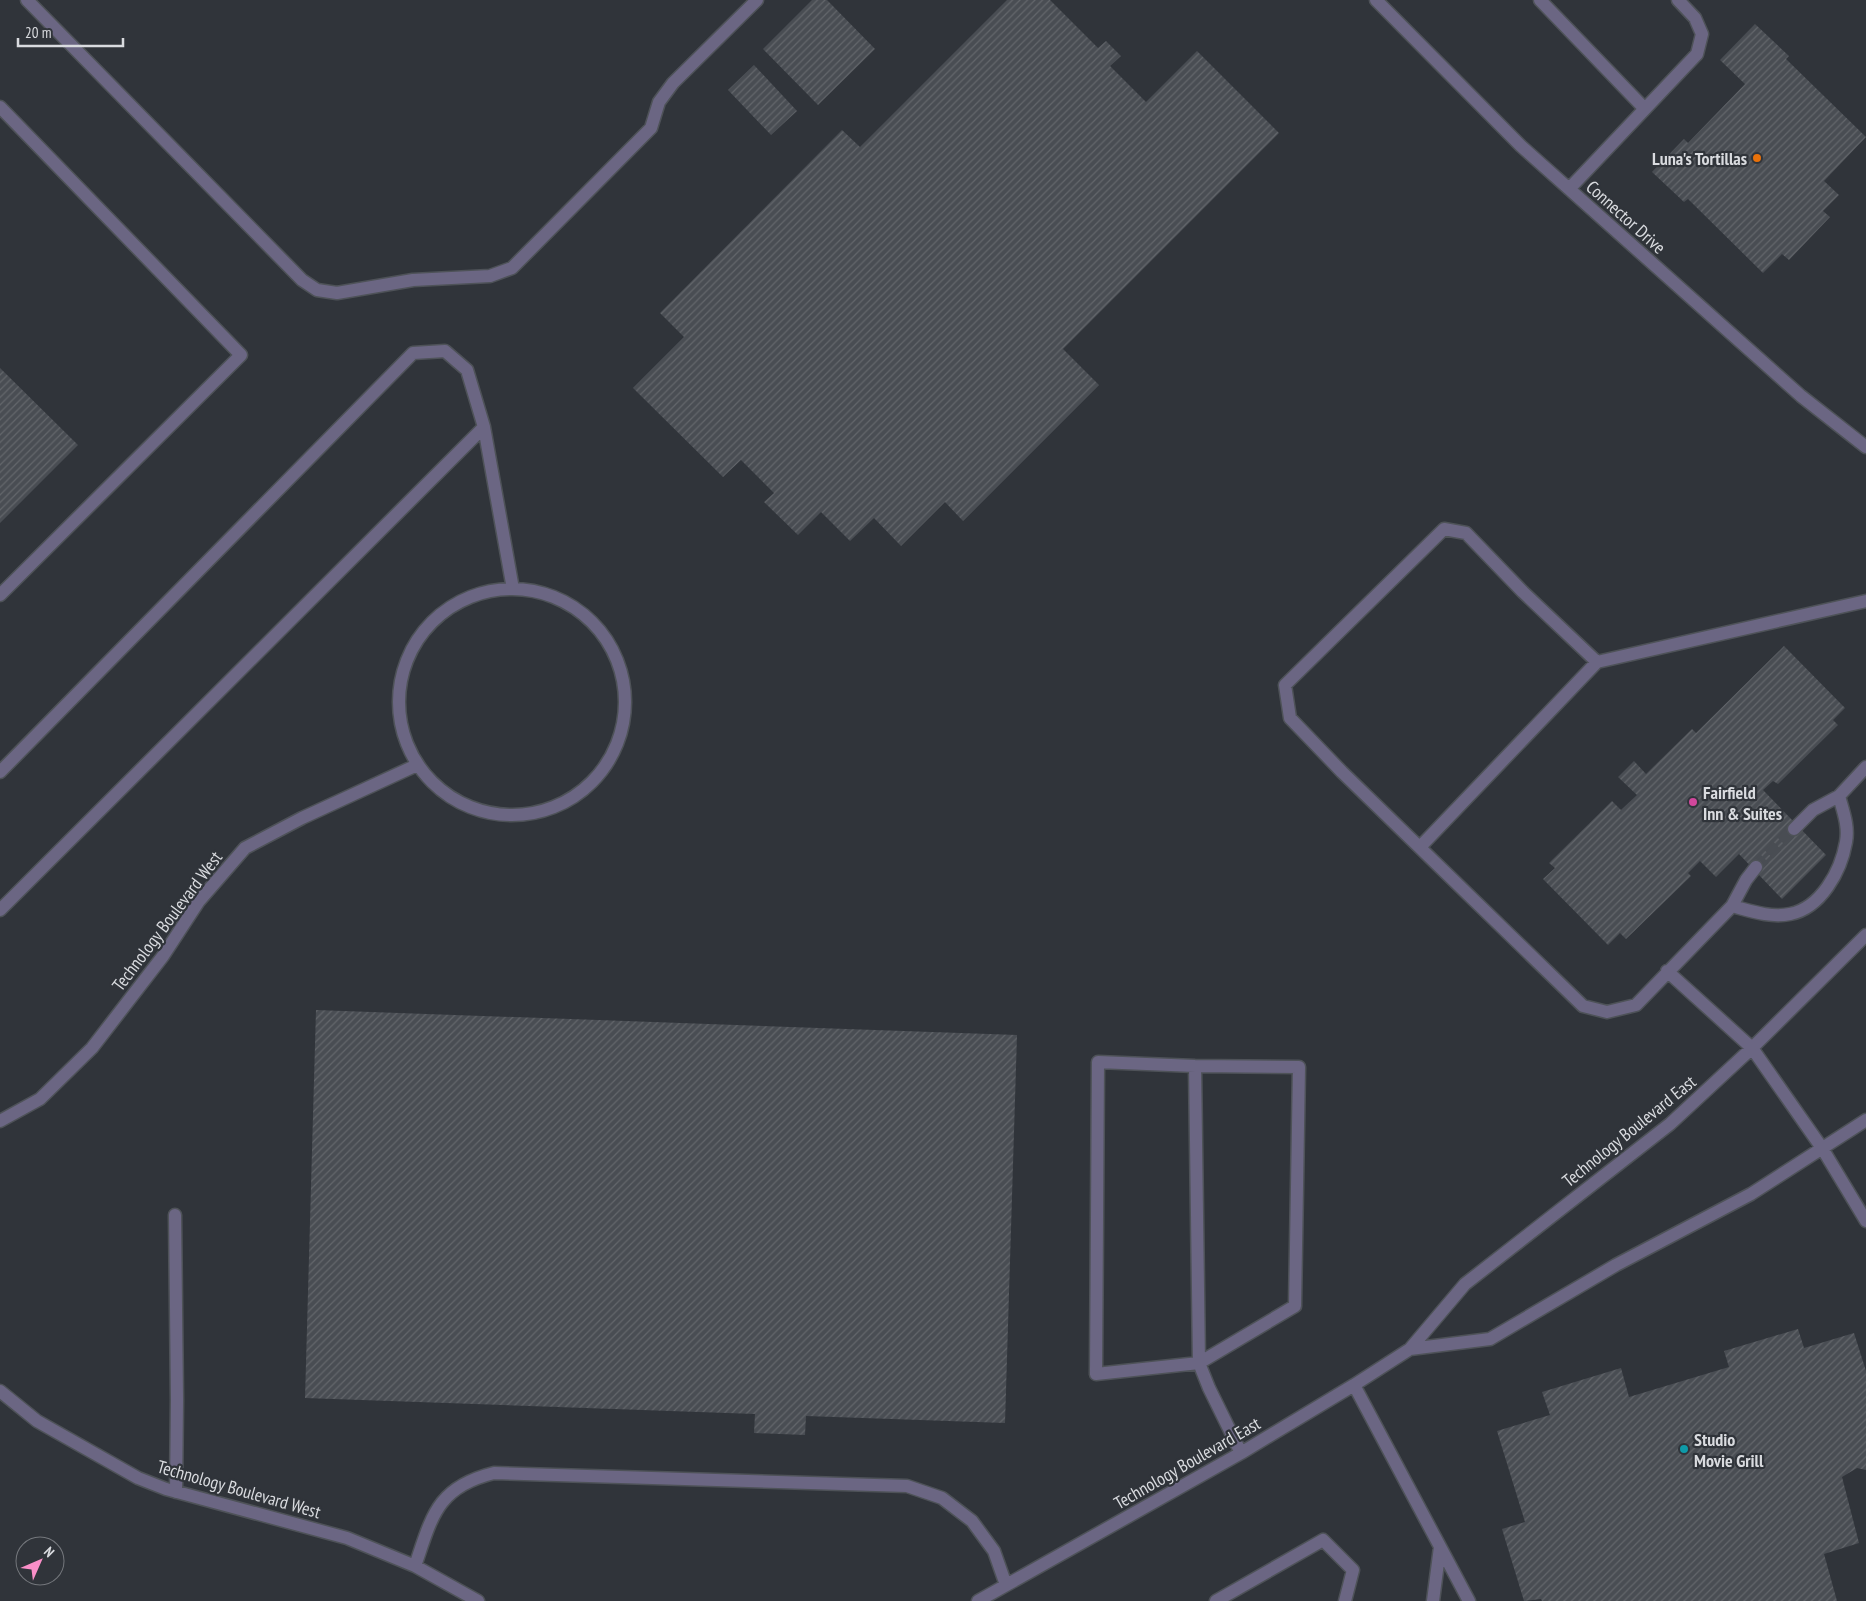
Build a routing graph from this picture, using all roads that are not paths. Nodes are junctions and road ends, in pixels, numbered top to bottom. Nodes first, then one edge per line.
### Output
1 (27, 0) edge
2 (757, 0) edge
3 (1376, 0) edge
4 (1540, 0) edge
5 (1678, 0) edge
6 (0, 106) edge
7 (1645, 109) junction
8 (1569, 189) junction
9 (484, 427) junction
10 (1866, 447) edge
11 (513, 589) junction
12 (0, 595) edge
13 (1866, 602) edge
14 (1597, 662) junction
15 (417, 765) junction
16 (1866, 767) edge
17 (0, 772) edge
18 (1839, 796) junction
19 (1794, 829) tunnel mouth
20 (1420, 847) junction
21 (1756, 867) tunnel mouth
22 (1732, 906) junction
23 (0, 910) edge
24 (1866, 935) edge
25 (1668, 971) junction
26 (1752, 1048) junction
27 (1195, 1066) junction
28 (1866, 1120) edge
29 (0, 1121) edge
30 (1822, 1148) junction
31 (175, 1215) dead end
32 (1866, 1221) edge
33 (1410, 1349) junction
34 (1199, 1363) junction
35 (1354, 1386) junction
36 (0, 1391) edge
37 (1241, 1453) junction
38 (176, 1492) junction
39 (1440, 1547) junction
40 (415, 1566) junction
41 (1006, 1586) junction
42 (478, 1601) edge
43 (978, 1601) edge
44 (1216, 1601) edge
45 (1345, 1601) edge
46 (1433, 1601) edge
47 (1469, 1601) edge

1 - 2 street
3 - 8 street, Connector Drive
4 - 7 street
5 - 7 street
6 - 12 street
7 - 8 street
8 - 10 street, Connector Drive
9 - 11 street
9 - 17 street
9 - 23 street
11 - 15 street
11 - 15 street
13 - 14 street
14 - 20 street
14 - 20 street
15 - 29 street, Technology Boulevard West
16 - 18 street
18 - 19 street
18 - 22 street
20 - 25 street
21 - 22 street
22 - 25 street
24 - 26 street, Technology Boulevard East
25 - 26 street
26 - 30 street
26 - 33 street, Technology Boulevard East
27 - 34 street
27 - 34 street
27 - 34 street
28 - 30 street, Technology Boulevard East
30 - 32 street
30 - 33 street, Technology Boulevard East
31 - 38 street
33 - 35 street, Technology Boulevard East
34 - 37 street
35 - 37 street, Technology Boulevard East
35 - 39 street
36 - 38 street, Technology Boulevard West
37 - 41 street, Technology Boulevard East
38 - 40 street, Technology Boulevard West
39 - 46 street
39 - 47 street
40 - 41 street
40 - 42 street, Technology Boulevard West
41 - 43 street, Technology Boulevard East
44 - 45 street

